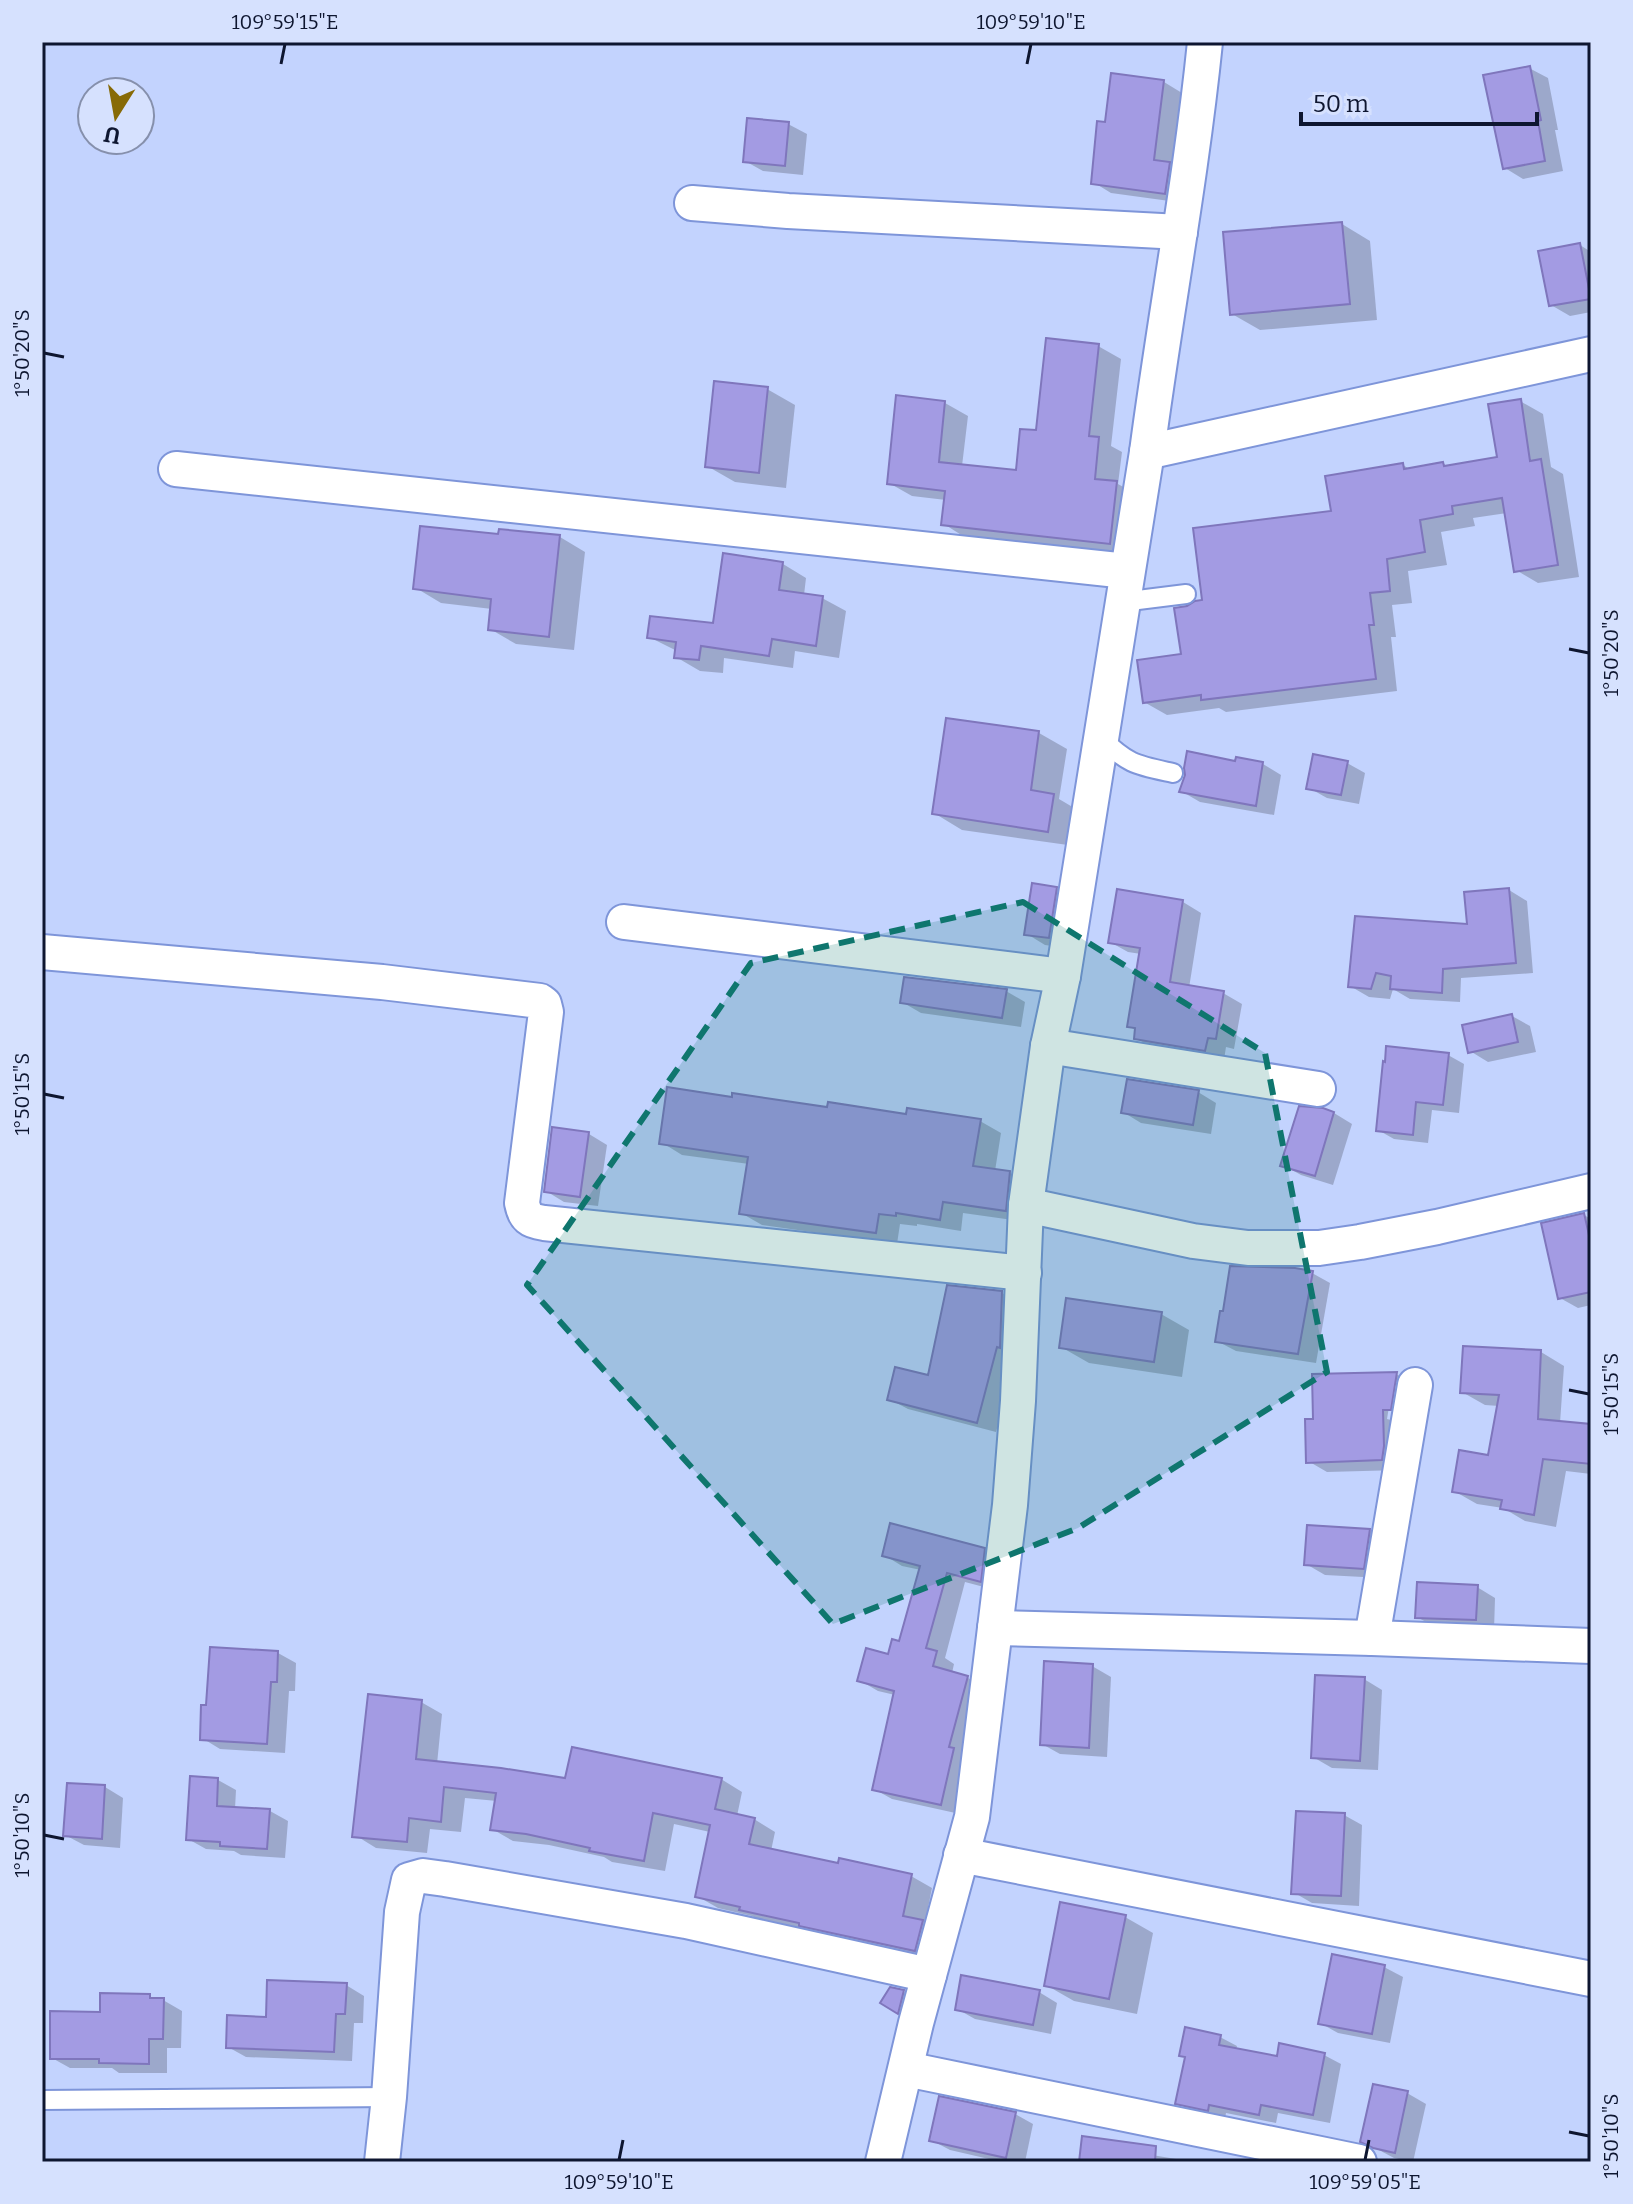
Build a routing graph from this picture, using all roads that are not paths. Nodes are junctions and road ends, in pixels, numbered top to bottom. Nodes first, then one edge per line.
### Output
1 (1205, 42) edge
2 (692, 203) dead end
3 (1180, 232) junction
4 (1591, 354) edge
5 (1147, 452) junction
6 (176, 469) dead end
7 (1124, 586) junction
8 (1186, 594) dead end
9 (1101, 738) junction
10 (1173, 773) dead end
11 (624, 922) dead end
12 (42, 952) edge
13 (1063, 976) junction
14 (1048, 1046) junction
15 (1318, 1089) dead end
16 (1591, 1191) edge
17 (1026, 1205) junction
18 (1024, 1273) junction
19 (1415, 1385) dead end
20 (995, 1628) junction
21 (1372, 1638) junction
22 (1591, 1646) edge
23 (961, 1855) junction
24 (929, 1975) junction
25 (1591, 1979) edge
26 (906, 2069) junction
27 (389, 2097) junction
28 (42, 2100) edge
29 (382, 2162) edge
30 (883, 2162) edge
31 (1359, 2162) edge

1 - 3 street
2 - 3 street
3 - 5 street
4 - 5 street
5 - 7 street
6 - 7 street
7 - 8 lane
7 - 9 street
9 - 10 lane
9 - 13 street
11 - 13 street
12 - 18 street
13 - 14 street
14 - 15 street
14 - 17 street
16 - 17 street
17 - 18 street
18 - 20 street
19 - 21 street
20 - 21 street
20 - 23 street
21 - 22 street
23 - 24 street
23 - 25 street
24 - 26 street
24 - 27 street
26 - 30 street
26 - 31 street
27 - 28 lane
27 - 29 street

